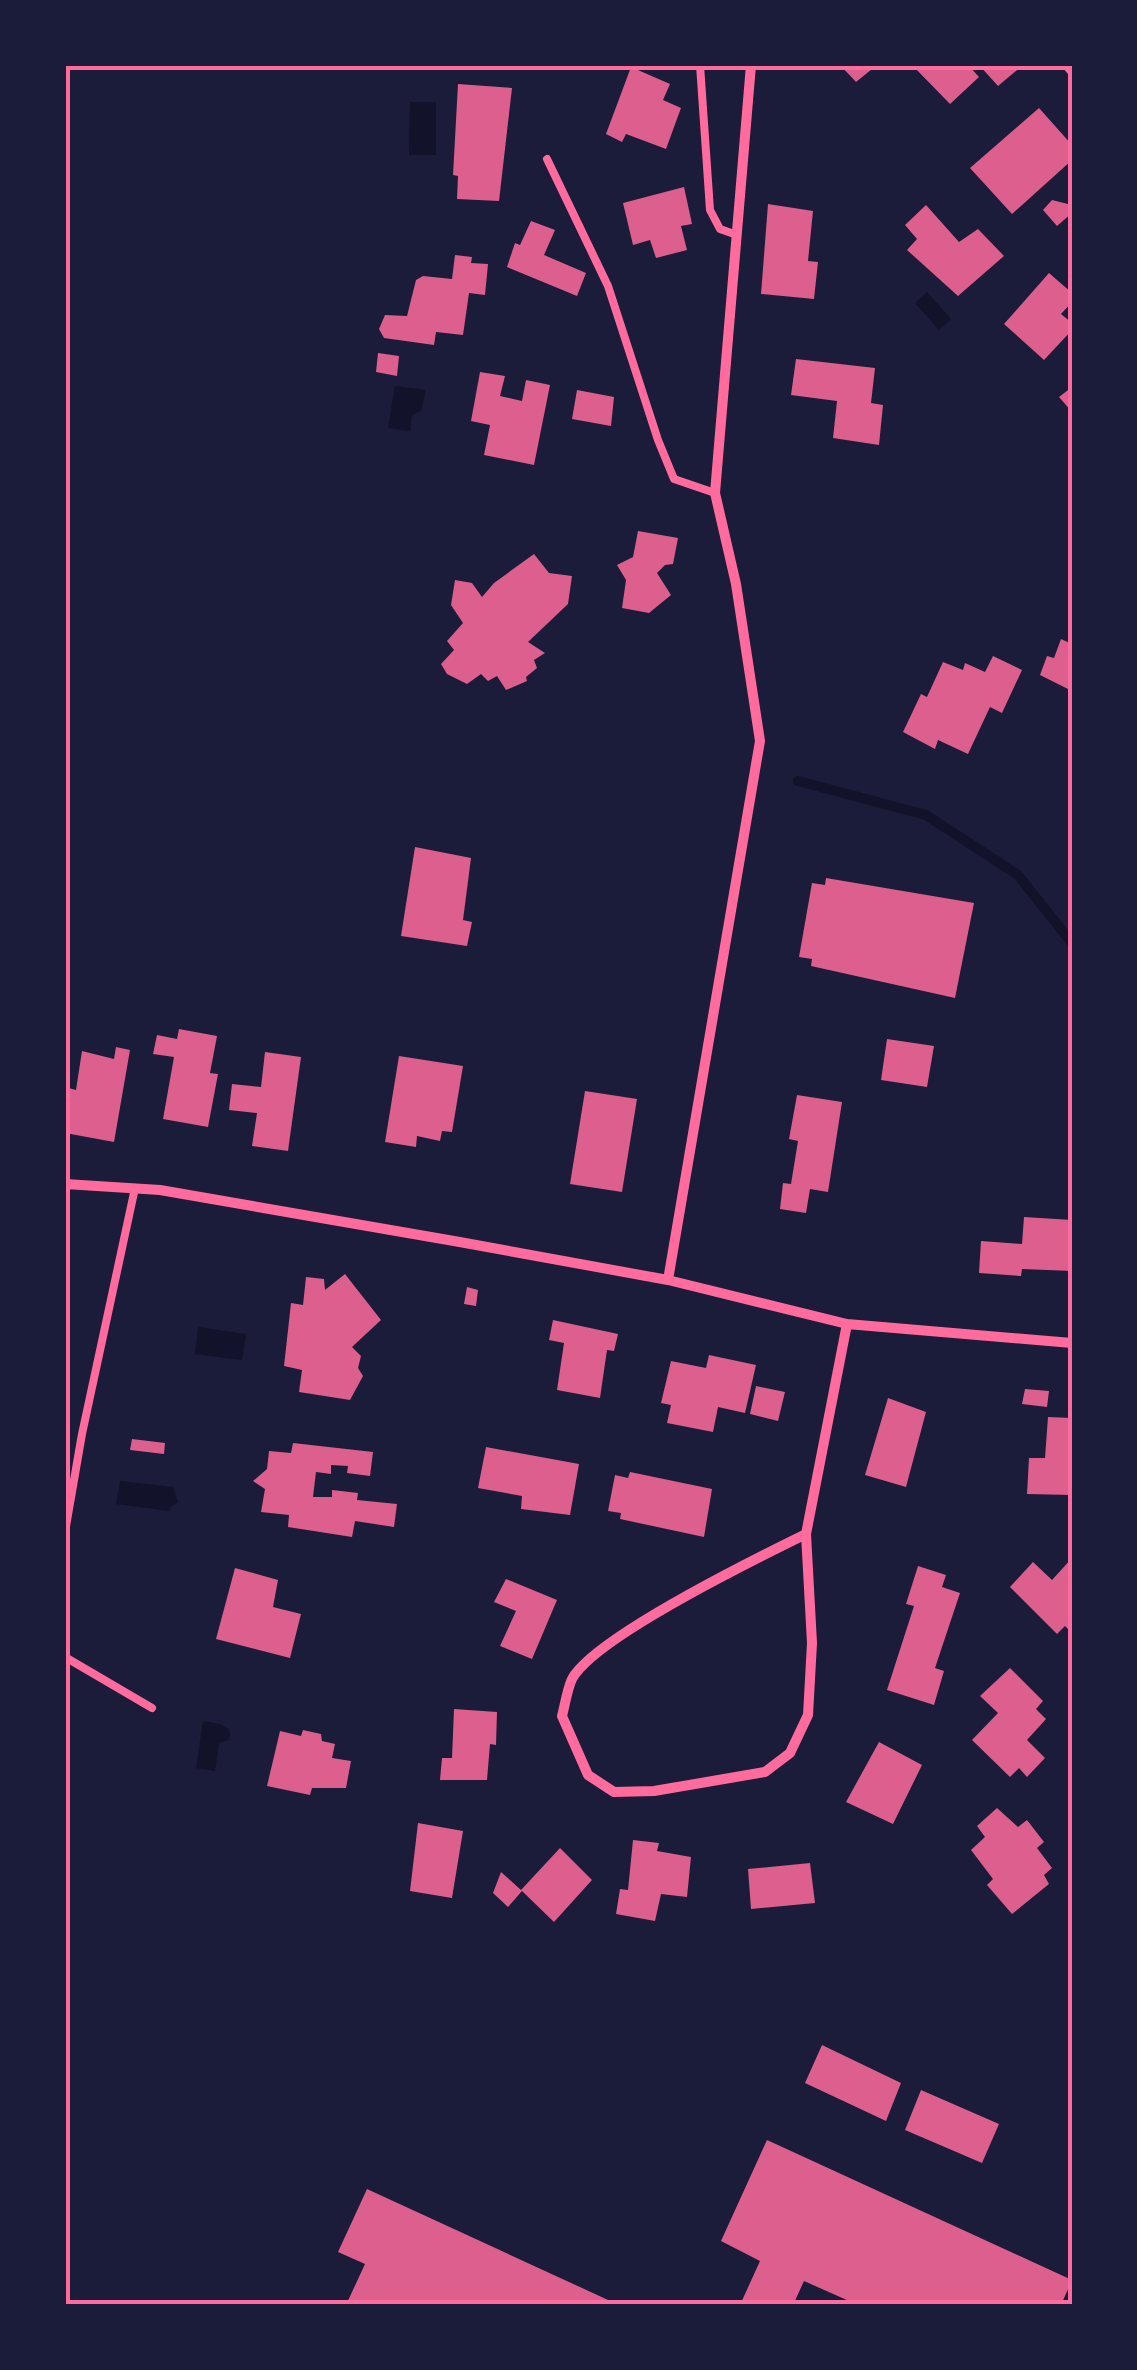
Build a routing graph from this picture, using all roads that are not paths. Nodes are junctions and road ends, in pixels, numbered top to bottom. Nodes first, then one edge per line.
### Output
1 (700, 65) edge
2 (751, 65) edge
3 (1067, 65) edge
4 (1072, 71) edge
5 (548, 158) dead end
6 (737, 234) junction
7 (715, 493) junction
8 (65, 1184) edge
9 (134, 1188) junction
10 (668, 1280) junction
11 (847, 1324) junction
12 (1072, 1343) edge
13 (65, 1532) edge
14 (806, 1534) junction
15 (65, 1657) edge
16 (152, 1708) dead end

1 - 6 lane
2 - 6 street
3 - 4 street
5 - 7 lane
6 - 7 street
7 - 10 street
8 - 9 street
9 - 10 street
9 - 13 lane
10 - 11 street
11 - 12 street
11 - 14 street
14 - 14 street
15 - 16 lane

